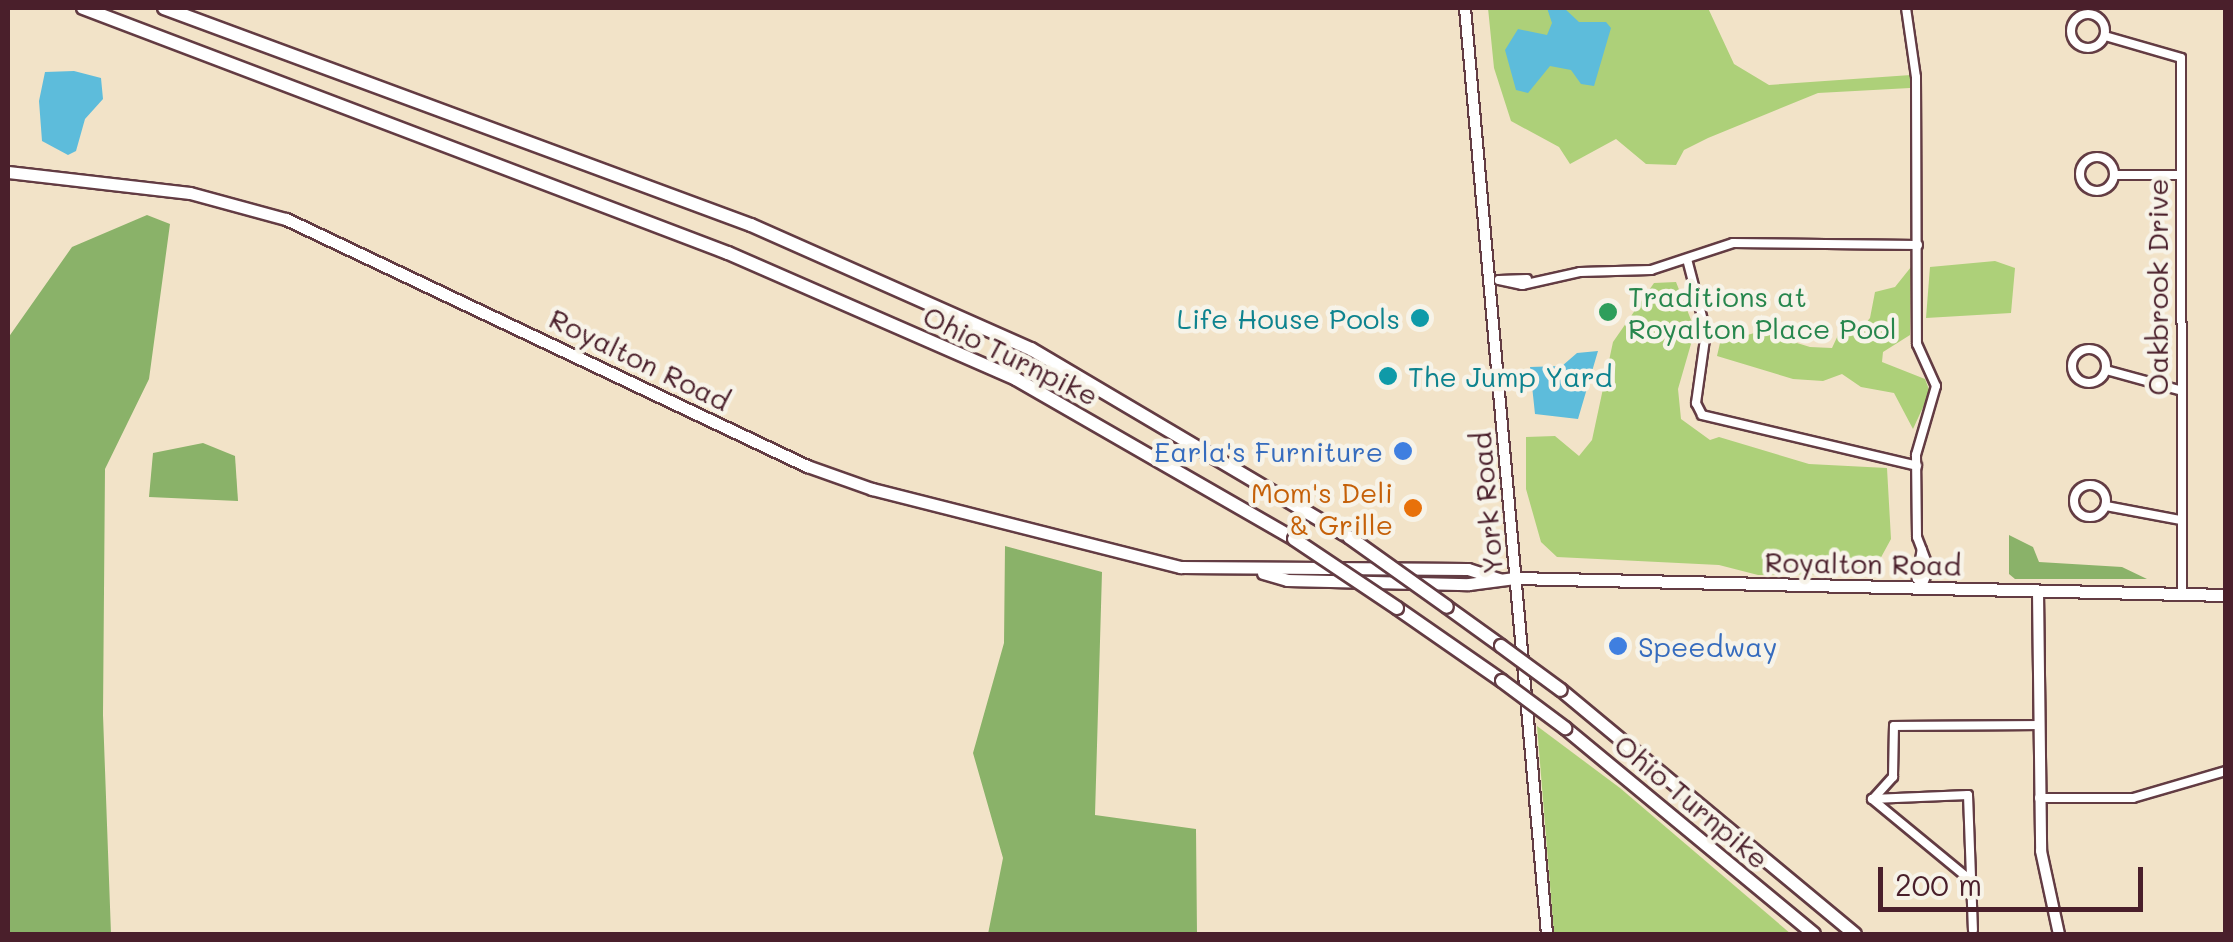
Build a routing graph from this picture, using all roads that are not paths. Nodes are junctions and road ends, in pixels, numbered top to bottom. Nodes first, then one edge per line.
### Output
1 (83, 8) edge
2 (164, 8) edge
3 (1466, 8) edge
4 (1906, 8) edge
5 (2105, 36) junction
6 (8, 172) edge
7 (2114, 175) junction
8 (2180, 175) junction
9 (1918, 245) junction
10 (1687, 259) junction
11 (1494, 280) junction
12 (2106, 370) junction
13 (2180, 390) junction
14 (1916, 466) junction
15 (2106, 506) junction
16 (2180, 520) junction
17 (1515, 578) junction
18 (1923, 587) junction
19 (2038, 592) junction
20 (2182, 596) junction
21 (2226, 596) edge
22 (2039, 725) junction
23 (2226, 771) edge
24 (2039, 798) junction
25 (1872, 799) junction
26 (1968, 878) junction
27 (1973, 930) dead end
28 (1547, 934) edge
29 (1814, 934) edge
30 (1855, 934) edge
31 (2059, 934) edge

1 - 29 highway, Ohio Turnpike, bridge
2 - 30 highway, Ohio Turnpike, bridge
3 - 11 street, York Road
4 - 9 street
5 - 5 street
5 - 8 street, Oakbrook Drive
6 - 17 main road, Royalton Road
7 - 7 street
7 - 8 street
8 - 13 street, Oakbrook Drive
9 - 10 street
9 - 14 street
10 - 11 street
10 - 14 street
11 - 17 street, York Road
12 - 12 street
12 - 13 street
13 - 16 street, Oakbrook Drive
14 - 18 street
15 - 15 street
15 - 16 street
16 - 20 street, Oakbrook Drive
17 - 18 main road, Royalton Road
17 - 28 street, York Road
18 - 19 main road, Royalton Road
19 - 20 main road, Royalton Road
19 - 22 street
20 - 21 main road, Royalton Road
22 - 24 street
22 - 25 street
23 - 24 street
24 - 31 street
25 - 26 street
25 - 26 street
26 - 27 street

